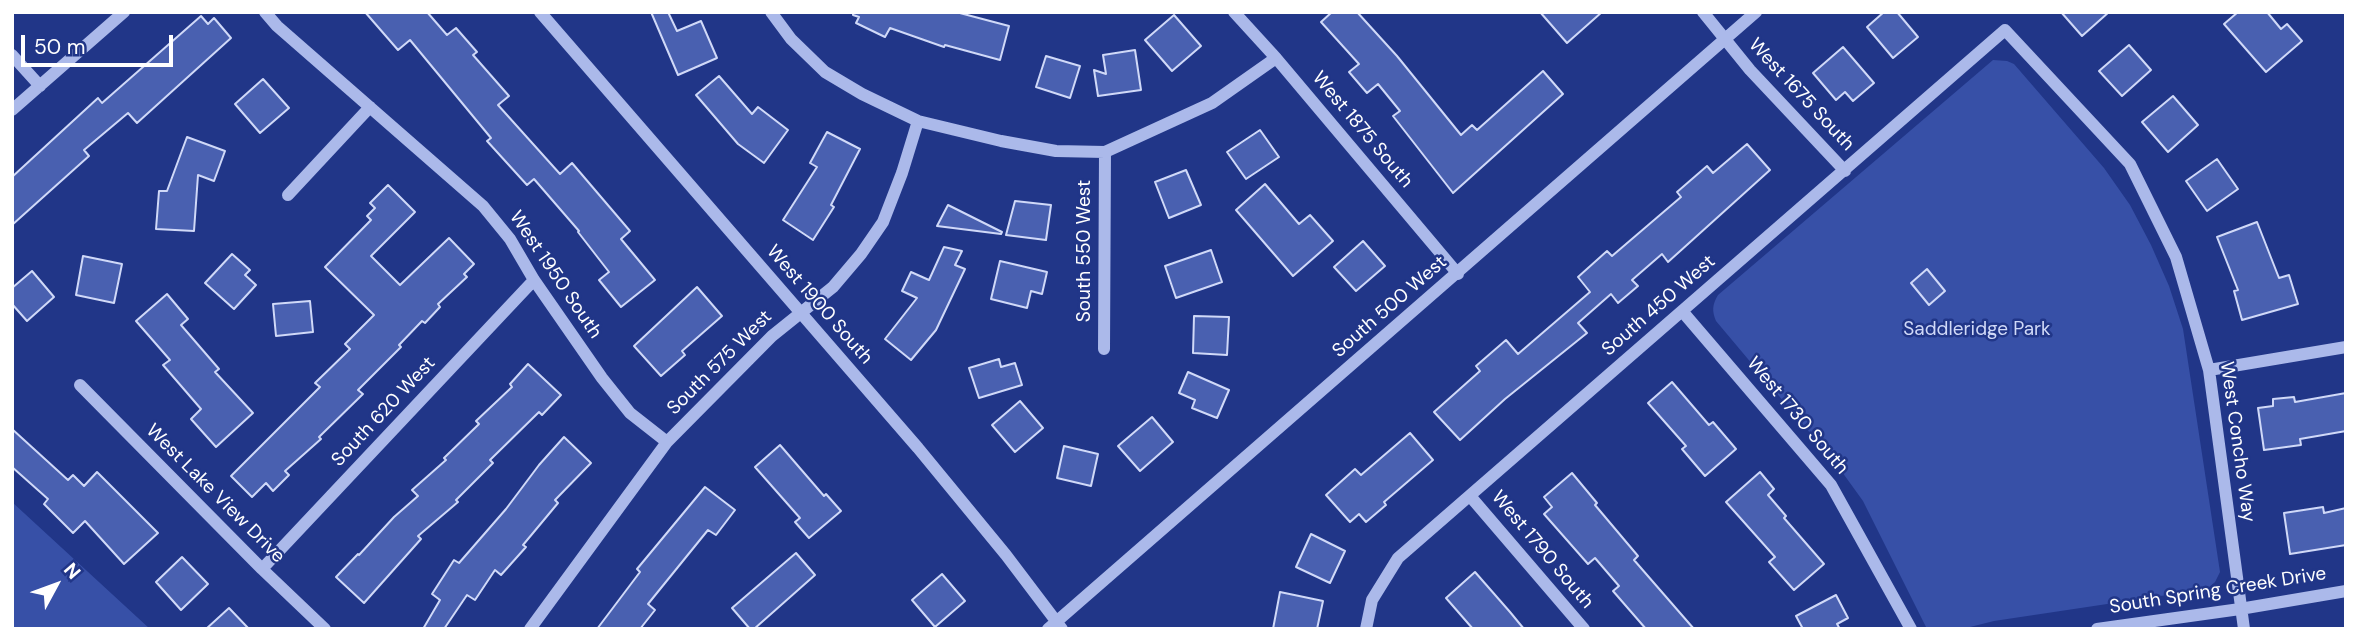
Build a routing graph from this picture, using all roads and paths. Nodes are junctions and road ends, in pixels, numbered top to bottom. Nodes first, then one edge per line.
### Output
1 (124, 12) edge
2 (265, 12) edge
3 (540, 12) edge
4 (771, 12) edge
5 (1234, 12) edge
6 (1703, 12) edge
7 (1756, 12) edge
8 (2005, 30) joint
9 (1725, 39) junction
10 (12, 55) edge
11 (1276, 58) junction
12 (40, 86) junction
13 (370, 107) junction
14 (12, 110) edge
15 (918, 121) junction
16 (1105, 152) junction
17 (1845, 171) junction
18 (288, 195) dead end
19 (1458, 274) junction
20 (534, 280) junction
21 (1682, 310) junction
22 (799, 313) junction
23 (2346, 347) edge
24 (1104, 349) dead end
25 (2210, 370) junction
26 (80, 385) dead end
27 (667, 442) junction
28 (1471, 496) junction
29 (262, 569) junction
30 (2346, 591) edge
31 (2240, 609) junction
32 (1055, 626) edge
33 (325, 629) edge
34 (530, 629) edge
35 (1366, 629) edge
36 (1584, 629) edge
37 (1911, 629) edge
38 (2097, 629) edge
39 (2244, 629) edge

1 - 12 street
2 - 13 street, West 1950 South
3 - 22 street, West 1900 South
4 - 15 street
5 - 11 street, West 1875 South
6 - 9 street, West 1675 South
7 - 9 street, South 500 West
8 - 17 street, South 450 West
8 - 25 street, West Concho Way
9 - 17 street, West 1675 South
9 - 19 street, South 500 West
10 - 12 street
11 - 16 street
11 - 19 street, West 1875 South
12 - 14 street
13 - 18 street
13 - 20 street, West 1950 South
15 - 16 street
15 - 22 street, South 575 West
16 - 24 street, South 550 West
17 - 21 street, South 450 West
19 - 32 street, South 500 West
20 - 27 street, West 1950 South
20 - 29 street, South 620 West
21 - 28 street, South 450 West
21 - 37 street, West 1730 South
22 - 27 street, South 575 West
22 - 32 street, West 1900 South
23 - 25 street
25 - 31 street, West Concho Way
26 - 29 street, West Lake View Drive
27 - 34 street, South 575 West
28 - 35 street, South 450 West
28 - 36 street, West 1790 South
29 - 33 street, West Lake View Drive
30 - 31 street, South Spring Creek Drive
31 - 38 street, South Spring Creek Drive
31 - 39 street, West Concho Way

